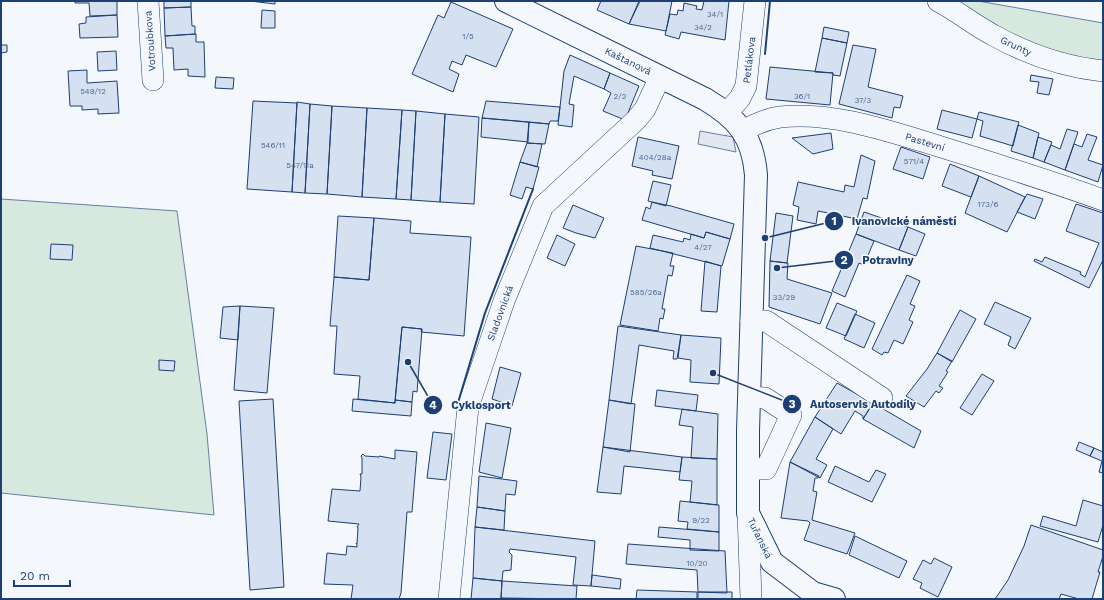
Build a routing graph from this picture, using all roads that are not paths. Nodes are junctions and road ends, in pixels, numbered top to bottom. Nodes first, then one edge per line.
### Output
1 (148, 1) edge
2 (506, 1) edge
3 (755, 1) edge
4 (938, 1) edge
5 (1103, 71) edge
6 (660, 77) junction
7 (153, 80) dead end
8 (727, 114) junction
9 (743, 131) junction
10 (1103, 200) edge
11 (751, 321) junction
12 (749, 397) junction
13 (882, 398) dead end
14 (748, 469) junction
15 (748, 512) junction
16 (449, 599) edge
17 (751, 599) edge
18 (834, 599) edge

1 - 7 street, Votroubkova
2 - 6 main road, Kaštanová
3 - 8 street, Petlákova
4 - 5 street, Grunty
6 - 8 main road, Kaštanová
6 - 16 street, Sladovnická
8 - 9 main road, Kaštanová
9 - 10 street, Pastevní
9 - 11 main road, Kaštanová
11 - 12 main road, Kaštanová
11 - 13 street
12 - 14 main road, Kaštanová
12 - 14 street
14 - 15 main road, Kaštanová
15 - 17 street
15 - 18 main road, Tuřanská

